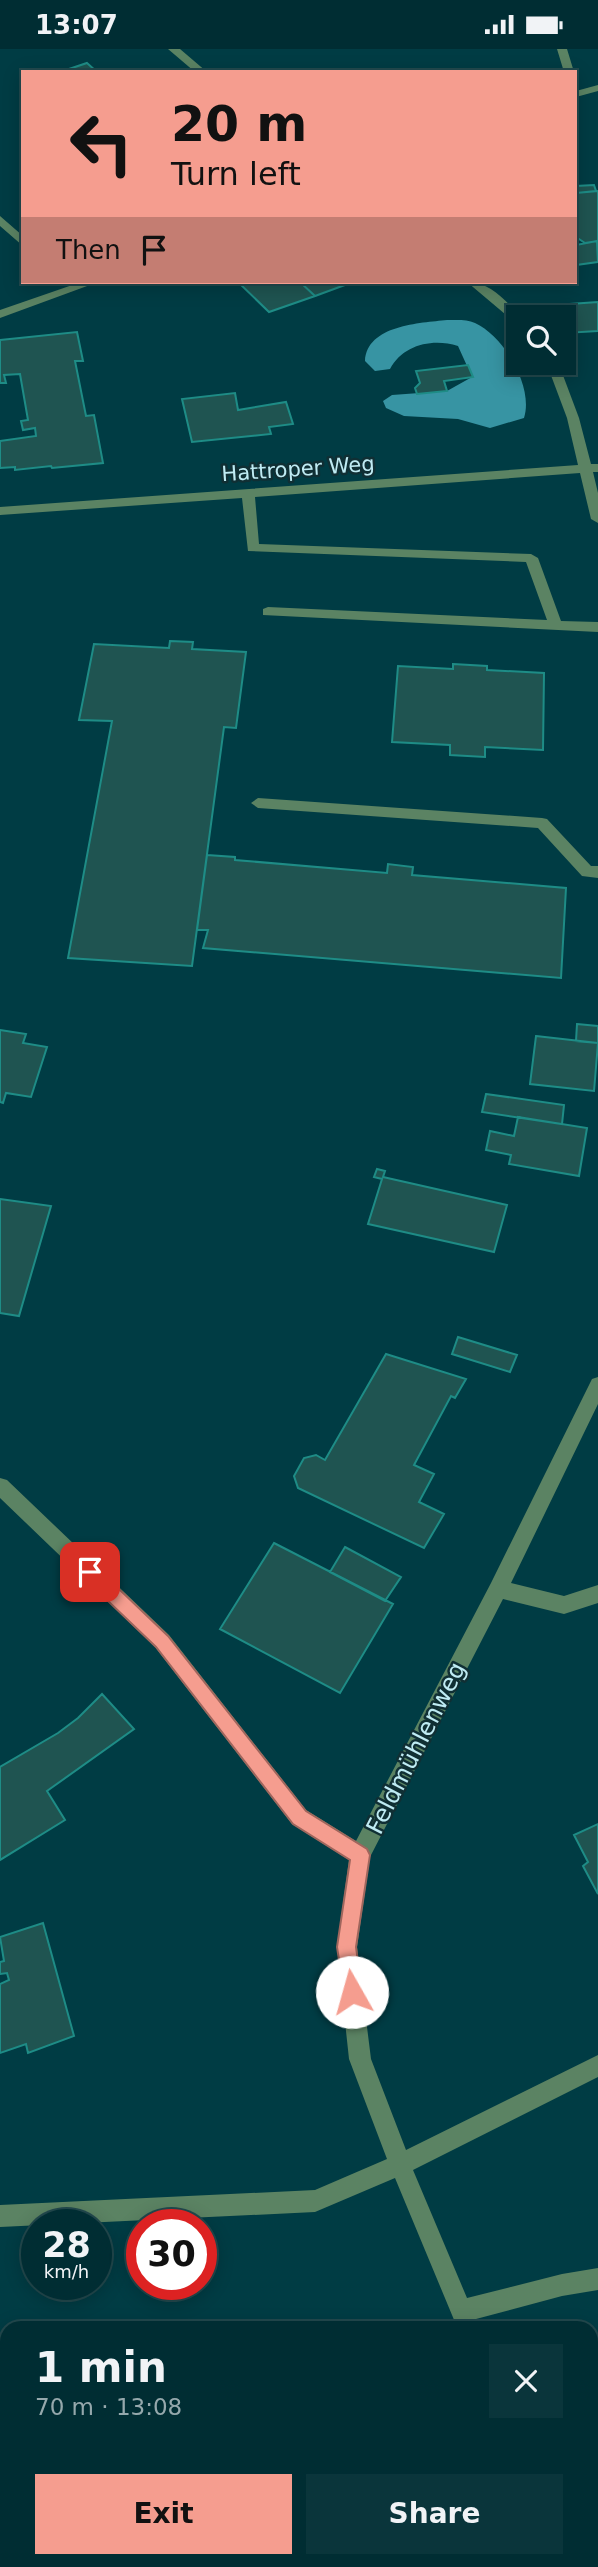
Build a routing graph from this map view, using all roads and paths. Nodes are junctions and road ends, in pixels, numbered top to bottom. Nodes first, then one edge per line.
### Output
1 (173, 49) edge
2 (562, 49) edge
3 (199, 70) edge
4 (568, 70) edge
5 (598, 88) edge
6 (577, 94) edge
7 (0, 219) edge
8 (21, 241) edge
9 (476, 284) edge
10 (64, 286) edge
11 (506, 308) edge
12 (0, 314) edge
13 (557, 375) edge
14 (592, 469) edge
15 (248, 494) junction
16 (0, 511) edge
17 (598, 519) edge
18 (268, 612) dead end
19 (556, 625) junction
20 (598, 627) edge
21 (258, 803) dead end
22 (598, 872) edge
23 (598, 1385) edge
24 (0, 1486) edge
25 (498, 1589) junction
26 (598, 1594) edge
27 (360, 1855) junction
28 (598, 2066) edge
29 (400, 2165) junction
30 (0, 2216) edge
31 (598, 2279) edge
32 (464, 2319) edge

1 - 3 street
2 - 4 street
5 - 6 street
7 - 8 street
9 - 11 street
10 - 12 street
13 - 14 street
14 - 15 street, Hattroper Weg
14 - 17 street
15 - 16 street, Hattroper Weg
15 - 19 street
18 - 19 street
19 - 20 street
21 - 22 street
23 - 25 street, Feldmühlenweg
24 - 27 street
25 - 26 street
25 - 27 street, Feldmühlenweg
27 - 29 street, Feldmühlenweg
28 - 29 street
29 - 30 street
29 - 32 street, Feldmühlenweg
31 - 32 street

